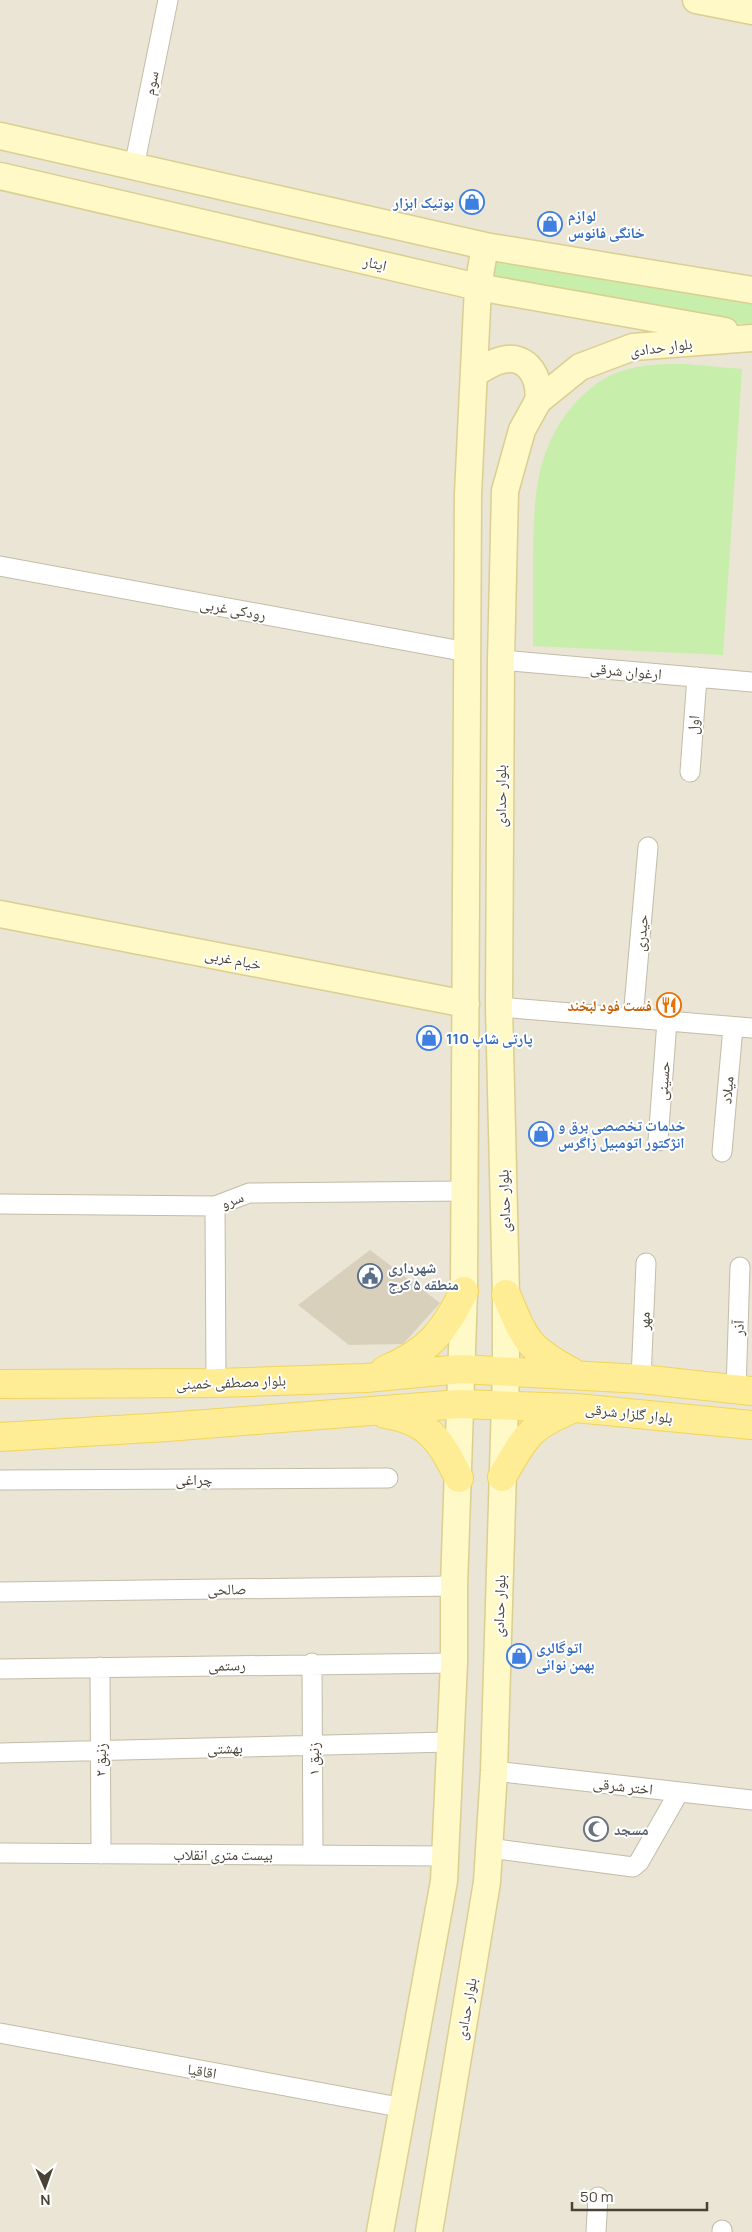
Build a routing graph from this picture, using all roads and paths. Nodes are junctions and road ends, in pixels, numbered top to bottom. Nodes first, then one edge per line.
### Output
1 (168, 0) edge
2 (696, 0) edge
3 (752, 11) edge
4 (0, 136) edge
5 (134, 167) junction
6 (0, 176) edge
7 (485, 246) junction
8 (478, 287) junction
9 (752, 290) edge
10 (752, 337) edge
11 (474, 374) junction
12 (538, 401) junction
13 (0, 566) edge
14 (467, 652) junction
15 (501, 660) junction
16 (697, 677) junction
17 (752, 682) edge
18 (690, 772) dead end
19 (648, 848) dead end
20 (0, 914) edge
21 (466, 1004) junction
22 (499, 1007) junction
23 (634, 1018) junction
24 (667, 1021) junction
25 (733, 1027) junction
26 (752, 1028) edge
27 (658, 1141) dead end
28 (722, 1152) dead end
29 (465, 1191) junction
30 (0, 1204) edge
31 (215, 1206) junction
32 (646, 1263) dead end
33 (740, 1267) dead end
34 (464, 1291) junction
35 (506, 1294) junction
36 (461, 1368) junction
37 (506, 1370) junction
38 (576, 1374) junction
39 (366, 1378) junction
40 (641, 1379) junction
41 (216, 1383) junction
42 (6, 1386) edge
43 (744, 1390) edge
44 (460, 1404) junction
45 (505, 1405) junction
46 (576, 1408) junction
47 (366, 1410) junction
48 (752, 1425) edge
49 (6, 1433) edge
50 (502, 1477) junction
51 (388, 1478) dead end
52 (459, 1478) junction
53 (0, 1480) edge
54 (454, 1586) junction
55 (0, 1592) edge
56 (312, 1663) junction
57 (454, 1663) junction
58 (100, 1667) junction
59 (0, 1669) edge
60 (450, 1742) junction
61 (314, 1747) junction
62 (100, 1750) junction
63 (0, 1753) edge
64 (494, 1772) junction
65 (679, 1792) junction
66 (752, 1800) edge
67 (490, 1848) junction
68 (0, 1853) edge
69 (101, 1854) junction
70 (313, 1855) junction
71 (445, 1856) junction
72 (0, 2033) edge
73 (404, 2108) junction
74 (598, 2197) dead end
75 (380, 2232) edge
76 (429, 2232) edge
77 (596, 2232) edge

1 - 5 street, سوم
2 - 3 main road
4 - 5 main road
5 - 7 main road
6 - 8 main road, ایثار
7 - 8 main road
7 - 9 main road
8 - 10 main road, ایثار
8 - 11 main road
10 - 12 main road, بلوار حدادی
11 - 12 main road
11 - 14 main road
12 - 15 main road, بلوار حدادی
13 - 14 street, رودکی غربی
14 - 21 main road
15 - 16 street, ارغوان شرقی
15 - 22 main road, بلوار حدادی
16 - 17 street, ارغوان شرقی
16 - 18 street, اول
19 - 23 street, حیدری
20 - 21 main road, خیام غربی
21 - 29 main road
22 - 23 street
22 - 35 main road, بلوار حدادی
23 - 24 street
24 - 25 street
24 - 27 street, حسینی
25 - 26 street
25 - 28 street, میلاد
29 - 31 street, سرو
29 - 34 main road
30 - 31 street, سرو
31 - 41 street
32 - 40 street, مهر
33 - 43 street, آذر
34 - 36 main road
34 - 39 main road
35 - 37 main road, بلوار حدادی
35 - 38 main road
36 - 37 main road, بلوار مصطفی خمینی
36 - 39 main road, بلوار مصطفی خمینی
36 - 44 main road
37 - 38 main road
37 - 45 main road, بلوار حدادی
38 - 40 main road
39 - 41 main road, بلوار مصطفی خمینی
40 - 43 main road
41 - 42 main road, بلوار مصطفی خمینی
44 - 45 main road, بلوار گلزار شرقی
44 - 47 main road
44 - 52 main road
45 - 46 main road, بلوار گلزار شرقی
45 - 50 main road, بلوار حدادی
46 - 48 main road, بلوار گلزار شرقی
46 - 50 main road
47 - 49 main road
47 - 52 main road
50 - 64 main road, بلوار حدادی
51 - 53 street, چراغی
52 - 54 main road
54 - 55 street, صالحی
54 - 57 main road
56 - 57 street, رستمی
56 - 58 street, رستمی
56 - 61 street, زنبق ۱
57 - 60 main road
58 - 59 street, رستمی
58 - 62 street, زنبق ۲
60 - 61 street, بهشتی
60 - 71 main road
61 - 62 street, بهشتی
61 - 70 street, زنبق ۱
62 - 63 street, بهشتی
62 - 69 street, زنبق ۲
64 - 65 street, اختر شرقی
64 - 67 main road, بلوار حدادی
65 - 66 street, اختر شرقی
65 - 67 street
67 - 76 main road, بلوار حدادی
68 - 69 street, بیست متری انقلاب
69 - 70 street, بیست متری انقلاب
70 - 71 street, بیست متری انقلاب
71 - 73 main road
72 - 73 street, اقاقیا
73 - 75 main road
74 - 77 street

